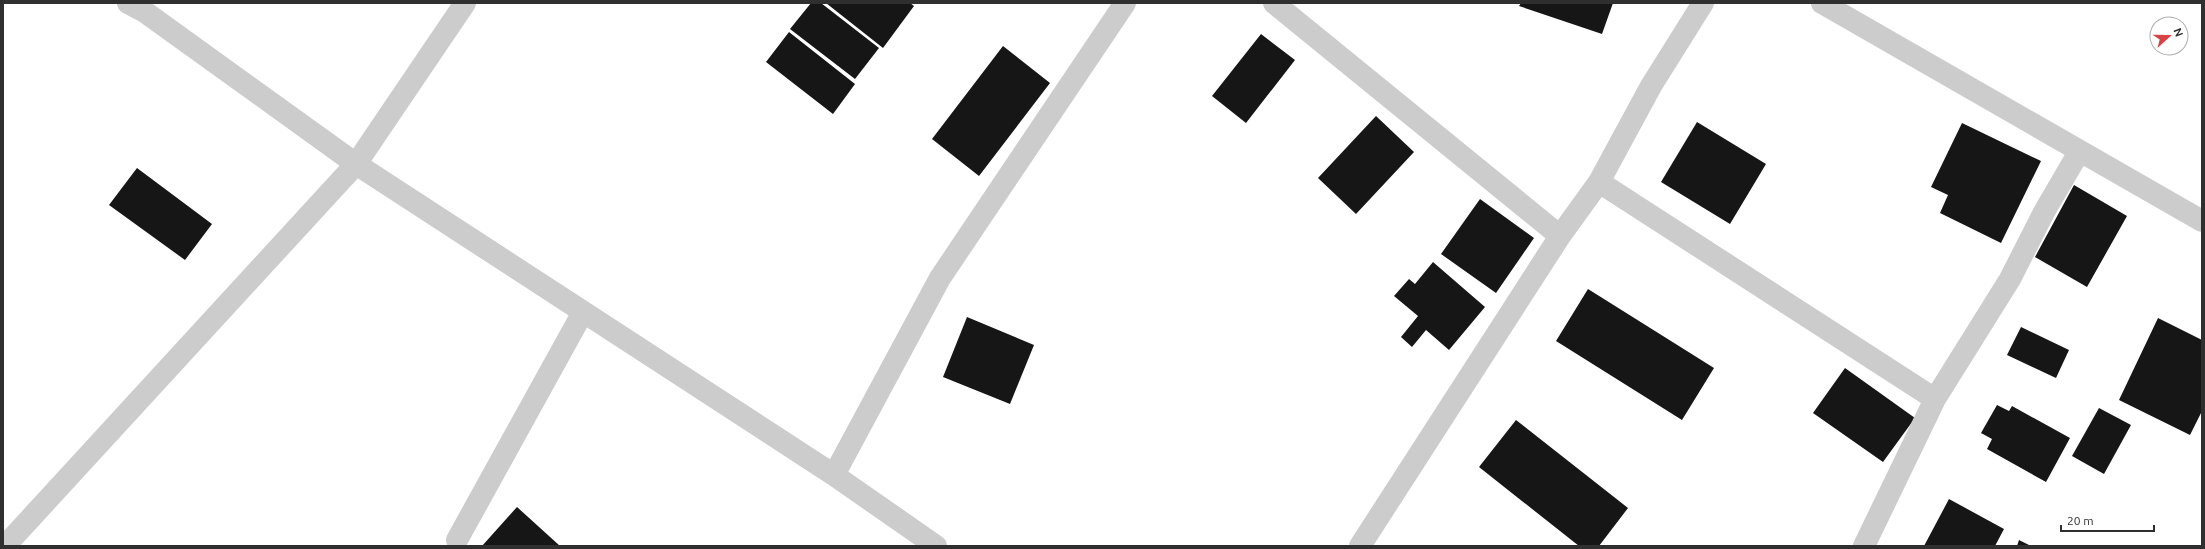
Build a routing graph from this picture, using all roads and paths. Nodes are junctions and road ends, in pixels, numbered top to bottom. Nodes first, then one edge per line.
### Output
1 (128, 3) edge
2 (465, 3) edge
3 (1125, 3) edge
4 (1274, 3) edge
5 (1703, 3) edge
6 (1822, 3) edge
7 (2079, 152) junction
8 (356, 164) junction
9 (1599, 182) junction
10 (2202, 222) edge
11 (1560, 236) junction
12 (583, 312) junction
13 (1935, 399) junction
14 (834, 475) junction
15 (457, 540) dead end
16 (6, 546) edge
17 (936, 546) edge
18 (1360, 546) edge
19 (1864, 546) edge

1 - 8 street
2 - 8 street
3 - 14 street
4 - 11 street
5 - 9 street
6 - 7 street
7 - 10 street
7 - 13 street
8 - 12 street
8 - 16 street
9 - 11 street
9 - 13 street
11 - 18 street
12 - 14 street
12 - 15 street
13 - 19 street
14 - 17 street

